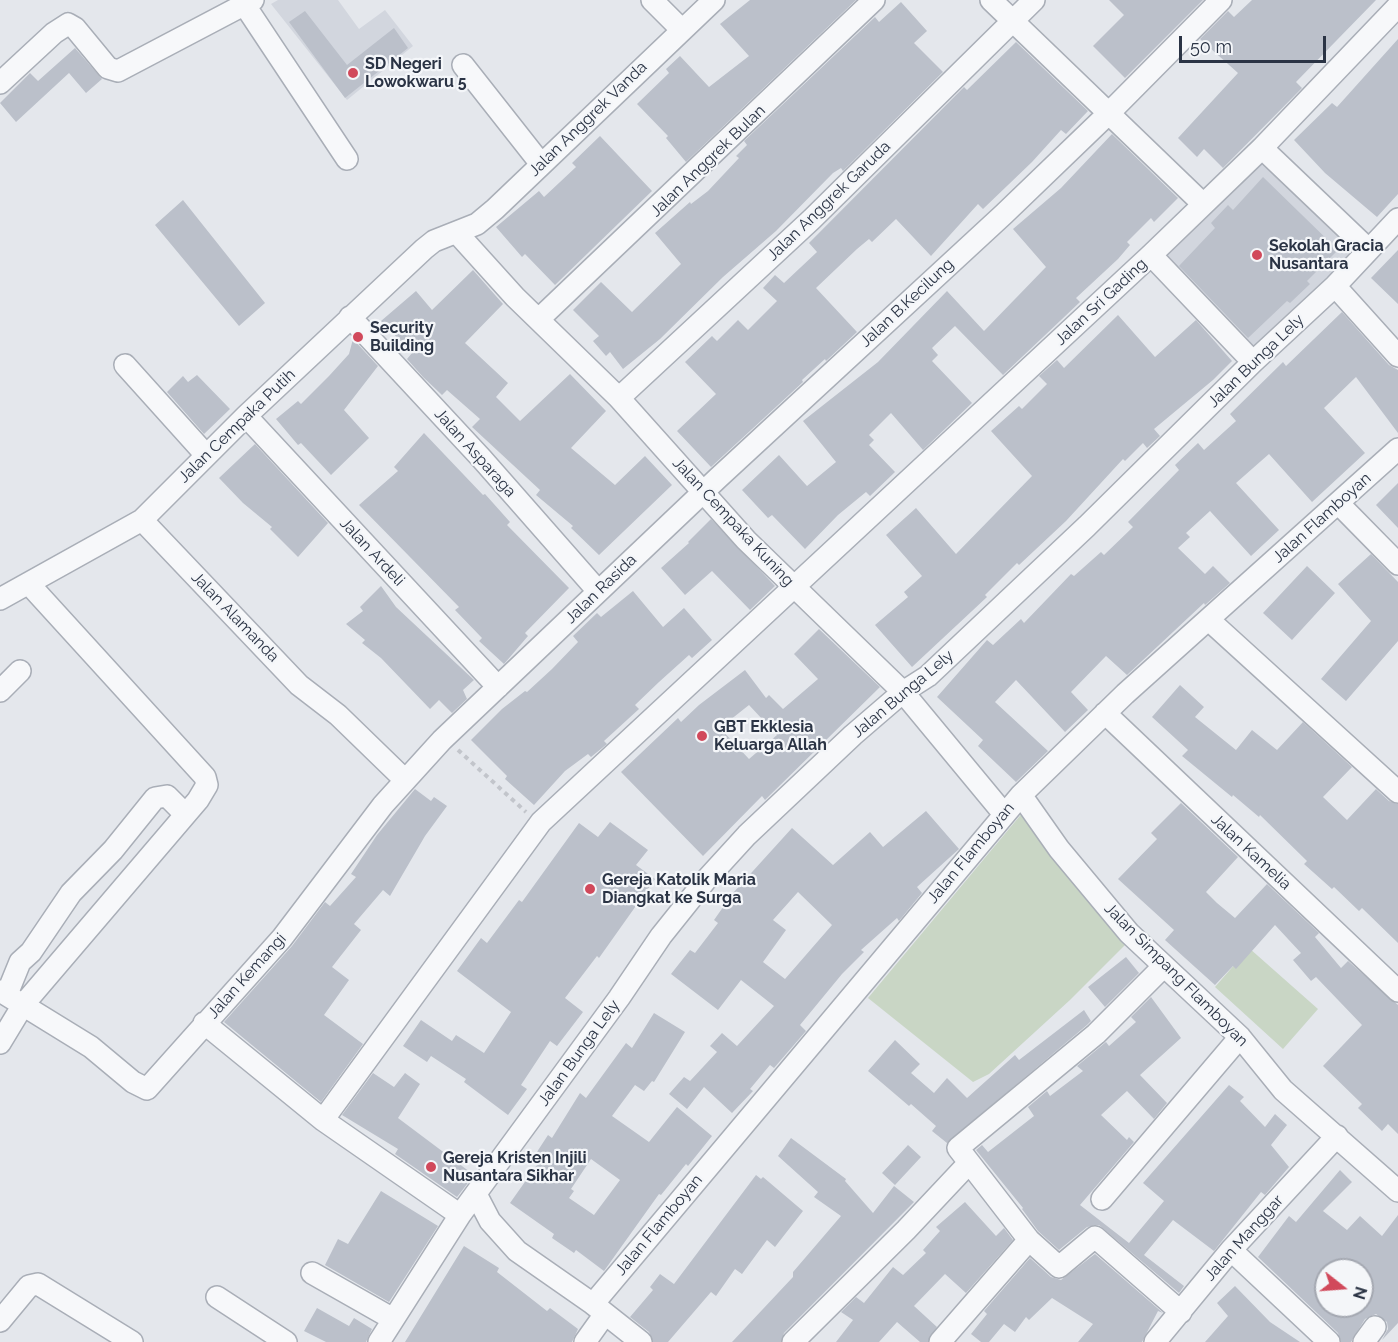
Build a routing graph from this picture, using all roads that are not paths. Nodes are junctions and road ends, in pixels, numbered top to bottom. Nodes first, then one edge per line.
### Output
1 (652, 0) edge
2 (714, 0) edge
3 (874, 0) edge
4 (991, 0) edge
5 (1034, 0) edge
6 (1221, 0) edge
7 (248, 2) edge
8 (1398, 6) edge
9 (1013, 22) junction
10 (681, 29) junction
11 (463, 65) dead end
12 (0, 83) edge
13 (1109, 113) junction
14 (1262, 148) junction
15 (347, 159) dead end
16 (541, 164) junction
17 (1203, 204) junction
18 (1398, 219) edge
19 (458, 234) junction
20 (1368, 249) junction
21 (1151, 255) junction
22 (1335, 286) junction
23 (350, 317) junction
24 (539, 319) junction
25 (1398, 356) edge
26 (1253, 362) junction
27 (125, 365) dead end
28 (619, 398) junction
29 (246, 416) junction
30 (1398, 449) edge
31 (206, 455) junction
32 (704, 491) junction
33 (1338, 503) junction
34 (142, 520) junction
35 (1398, 564) edge
36 (28, 584) junction
37 (792, 588) junction
38 (598, 591) junction
39 (0, 599) edge
40 (1209, 620) junction
41 (20, 671) dead end
42 (498, 687) junction
43 (0, 691) edge
44 (903, 692) junction
45 (1105, 713) junction
46 (405, 780) junction
47 (1398, 792) edge
48 (1021, 795) junction
49 (184, 813) junction
50 (1004, 814) junction
51 (1164, 966) junction
52 (1398, 991) edge
53 (10, 997) edge
54 (204, 1023) junction
55 (1240, 1037) junction
56 (0, 1043) edge
57 (323, 1120) junction
58 (1337, 1136) junction
59 (969, 1163) junction
60 (1398, 1191) edge
61 (476, 1194) junction
62 (1102, 1199) dead end
63 (460, 1215) junction
64 (1029, 1240) junction
65 (1231, 1250) junction
66 (312, 1274) dead end
67 (217, 1297) dead end
68 (599, 1309) junction
69 (1181, 1312) junction
70 (393, 1319) junction
71 (0, 1321) edge
72 (132, 1342) edge
73 (286, 1342) edge
74 (379, 1342) edge
75 (585, 1342) edge
76 (641, 1342) edge
77 (793, 1342) edge
78 (940, 1342) edge
79 (1155, 1342) edge
80 (1329, 1342) edge

1 - 10 street
2 - 10 street, Jalan Anggrek Vanda
3 - 24 street, Jalan Anggrek Bulan
4 - 9 street
5 - 9 street, Jalan Anggrek Garuda
6 - 13 street, Jalan B.Kecilung
7 - 12 street
7 - 15 street
8 - 14 street, Jalan Sri Gading
9 - 13 street
9 - 28 street, Jalan Anggrek Garuda
10 - 16 street, Jalan Anggrek Vanda
11 - 16 street
13 - 17 street
13 - 32 street, Jalan B.Kecilung
14 - 17 street, Jalan Sri Gading
14 - 20 street
16 - 19 street, Jalan Anggrek Vanda
17 - 21 street, Jalan Sri Gading
18 - 20 street, Jalan Bunga Lely
19 - 23 street, Jalan Cempaka Putih
19 - 24 street, Jalan Cempaka Kuning
20 - 22 street, Jalan Bunga Lely
21 - 26 street
21 - 37 street, Jalan Sri Gading
22 - 25 street
22 - 26 street, Jalan Bunga Lely
23 - 29 street, Jalan Cempaka Putih
23 - 38 street, Jalan Asparaga
24 - 28 street, Jalan Cempaka Kuning
26 - 44 street, Jalan Bunga Lely
27 - 31 street
28 - 32 street, Jalan Cempaka Kuning
29 - 31 street, Jalan Cempaka Putih
29 - 42 street, Jalan Ardeli
30 - 33 street, Jalan Flamboyan
31 - 34 street, Jalan Cempaka Putih
32 - 37 street, Jalan Cempaka Kuning
32 - 38 street, Jalan Rasida
33 - 35 street
33 - 40 street, Jalan Flamboyan
34 - 36 street, Jalan Cempaka Putih
34 - 46 street, Jalan Alamanda
36 - 39 street, Jalan Cempaka Putih
36 - 49 street
37 - 44 street, Jalan Cempaka Kuning
37 - 57 street, Jalan Sri Gading
38 - 42 street, Jalan Rasida
40 - 45 street, Jalan Flamboyan
40 - 47 street
41 - 43 street
42 - 46 street, Jalan Kemangi
44 - 50 street, Jalan Cempaka Kuning
44 - 61 street, Jalan Bunga Lely
45 - 48 street, Jalan Flamboyan
45 - 52 street, Jalan Kamelia
46 - 54 street, Jalan Kemangi
48 - 50 street, Jalan Flamboyan
48 - 51 street, Jalan Simpang Flamboyan
49 - 53 street
49 - 53 street
50 - 68 street, Jalan Flamboyan
51 - 55 street, Jalan Simpang Flamboyan
51 - 59 street
53 - 54 street
53 - 56 street
54 - 57 street, Jalan Kemangi
55 - 58 street, Jalan Simpang Flamboyan
55 - 62 street
57 - 63 street, Jalan Kemangi
58 - 60 street, Jalan Simpang Flamboyan
58 - 65 street, Jalan Manggar
59 - 64 street
59 - 77 street
61 - 63 street, Jalan Bunga Lely
61 - 68 street
63 - 70 street, Jalan Bunga Lely
64 - 69 street
64 - 78 street
65 - 69 street, Jalan Manggar
65 - 80 street
66 - 70 street
67 - 73 street
68 - 75 street, Jalan Flamboyan
68 - 76 street
69 - 79 street, Jalan Manggar
70 - 74 street, Jalan Bunga Lely
71 - 72 street

